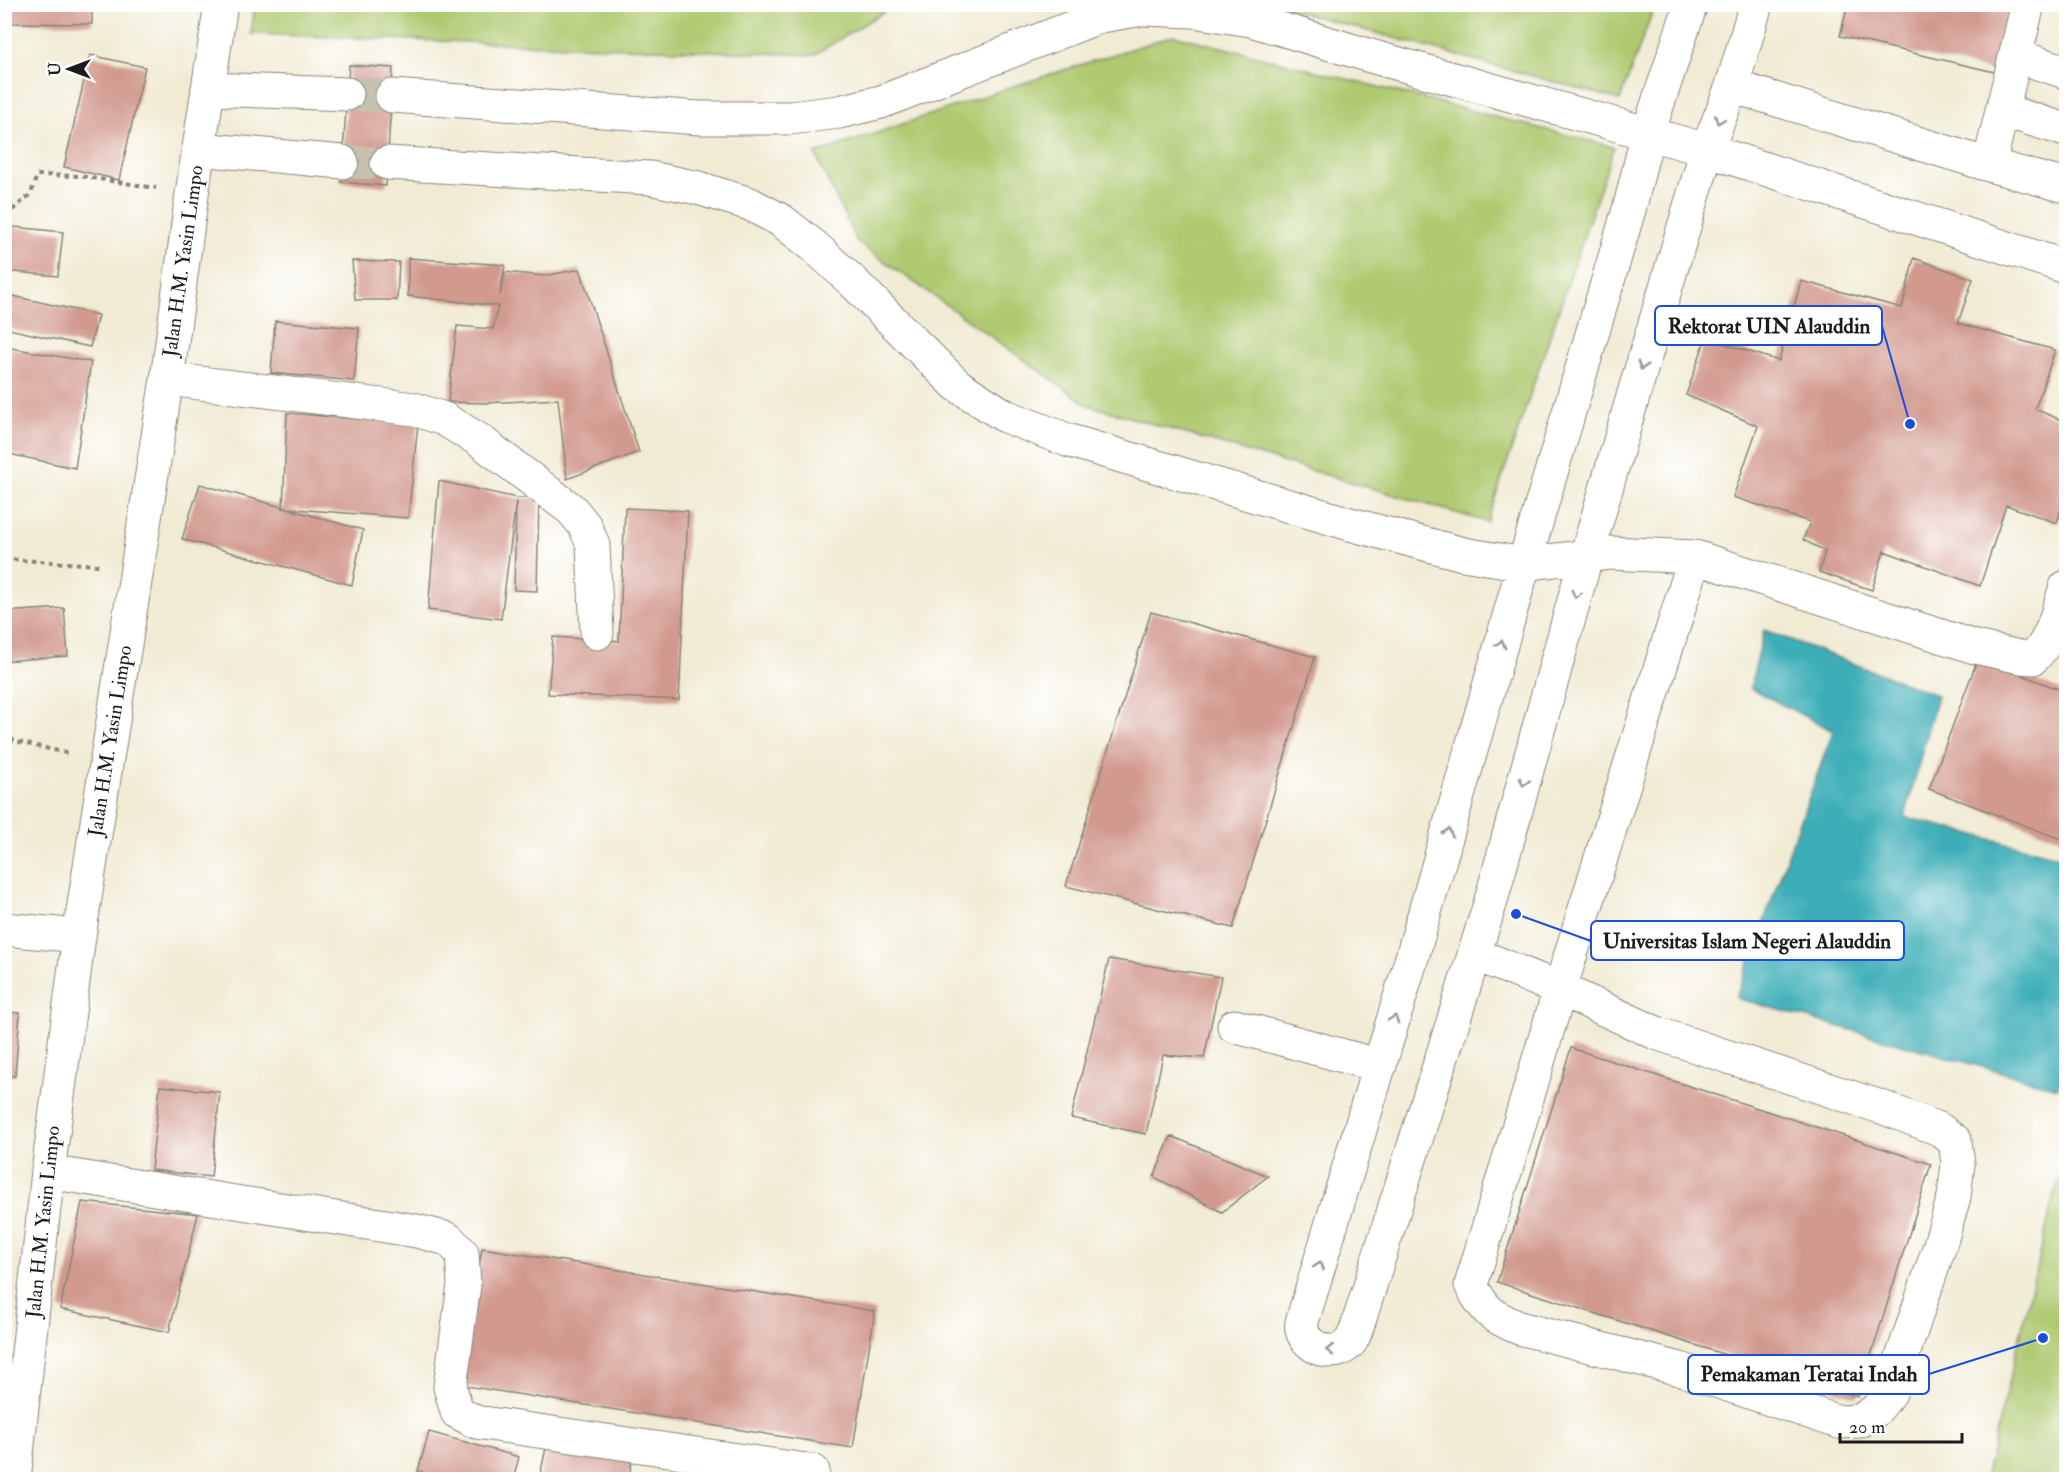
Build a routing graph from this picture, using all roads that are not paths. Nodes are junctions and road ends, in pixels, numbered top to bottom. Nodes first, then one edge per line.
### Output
1 (221, 4) edge
2 (1691, 4) edge
3 (1756, 4) edge
4 (2028, 4) edge
5 (2016, 56) junction
6 (2067, 72) edge
7 (1732, 86) junction
8 (208, 90) junction
9 (347, 94) tunnel mouth
10 (392, 96) tunnel mouth
11 (2002, 110) junction
12 (2067, 130) edge
13 (1648, 133) junction
14 (199, 149) junction
15 (1707, 150) junction
16 (342, 162) tunnel mouth
17 (387, 163) tunnel mouth
18 (1989, 165) junction
19 (2067, 186) edge
20 (2067, 267) edge
21 (167, 379) junction
22 (1586, 557) junction
23 (1695, 557) junction
24 (1524, 564) junction
25 (2067, 587) edge
26 (597, 633) dead end
27 (4, 929) edge
28 (79, 936) junction
29 (1475, 954) junction
30 (1560, 989) junction
31 (1234, 1026) dead end
32 (1380, 1066) junction
33 (48, 1172) junction
34 (813, 1471) dead end
35 (14, 1479) edge

1 - 8 main road, Jalan H.M. Yasin Limpo
2 - 13 main road
3 - 7 main road
4 - 5 main road
5 - 6 main road
5 - 11 main road
7 -> 15 main road
7 - 18 main road
8 - 9 main road
8 - 14 main road, Jalan H.M. Yasin Limpo
10 - 13 main road
11 - 12 main road
11 - 18 main road
13 - 15 main road
13 - 24 main road
14 - 16 main road
14 - 21 main road, Jalan H.M. Yasin Limpo
15 - 20 main road
15 -> 22 main road
17 - 24 main road
18 - 19 main road
21 - 26 main road
21 - 28 main road, Jalan H.M. Yasin Limpo
22 - 23 main road
22 - 24 main road
22 -> 29 main road
23 - 25 main road
23 - 30 main road
32 -> 24 main road
27 - 28 main road
28 - 33 main road, Jalan H.M. Yasin Limpo
29 - 30 main road
29 -> 32 main road
30 - 30 main road
31 - 32 main road
33 - 34 main road
33 - 35 main road, Jalan H.M. Yasin Limpo

